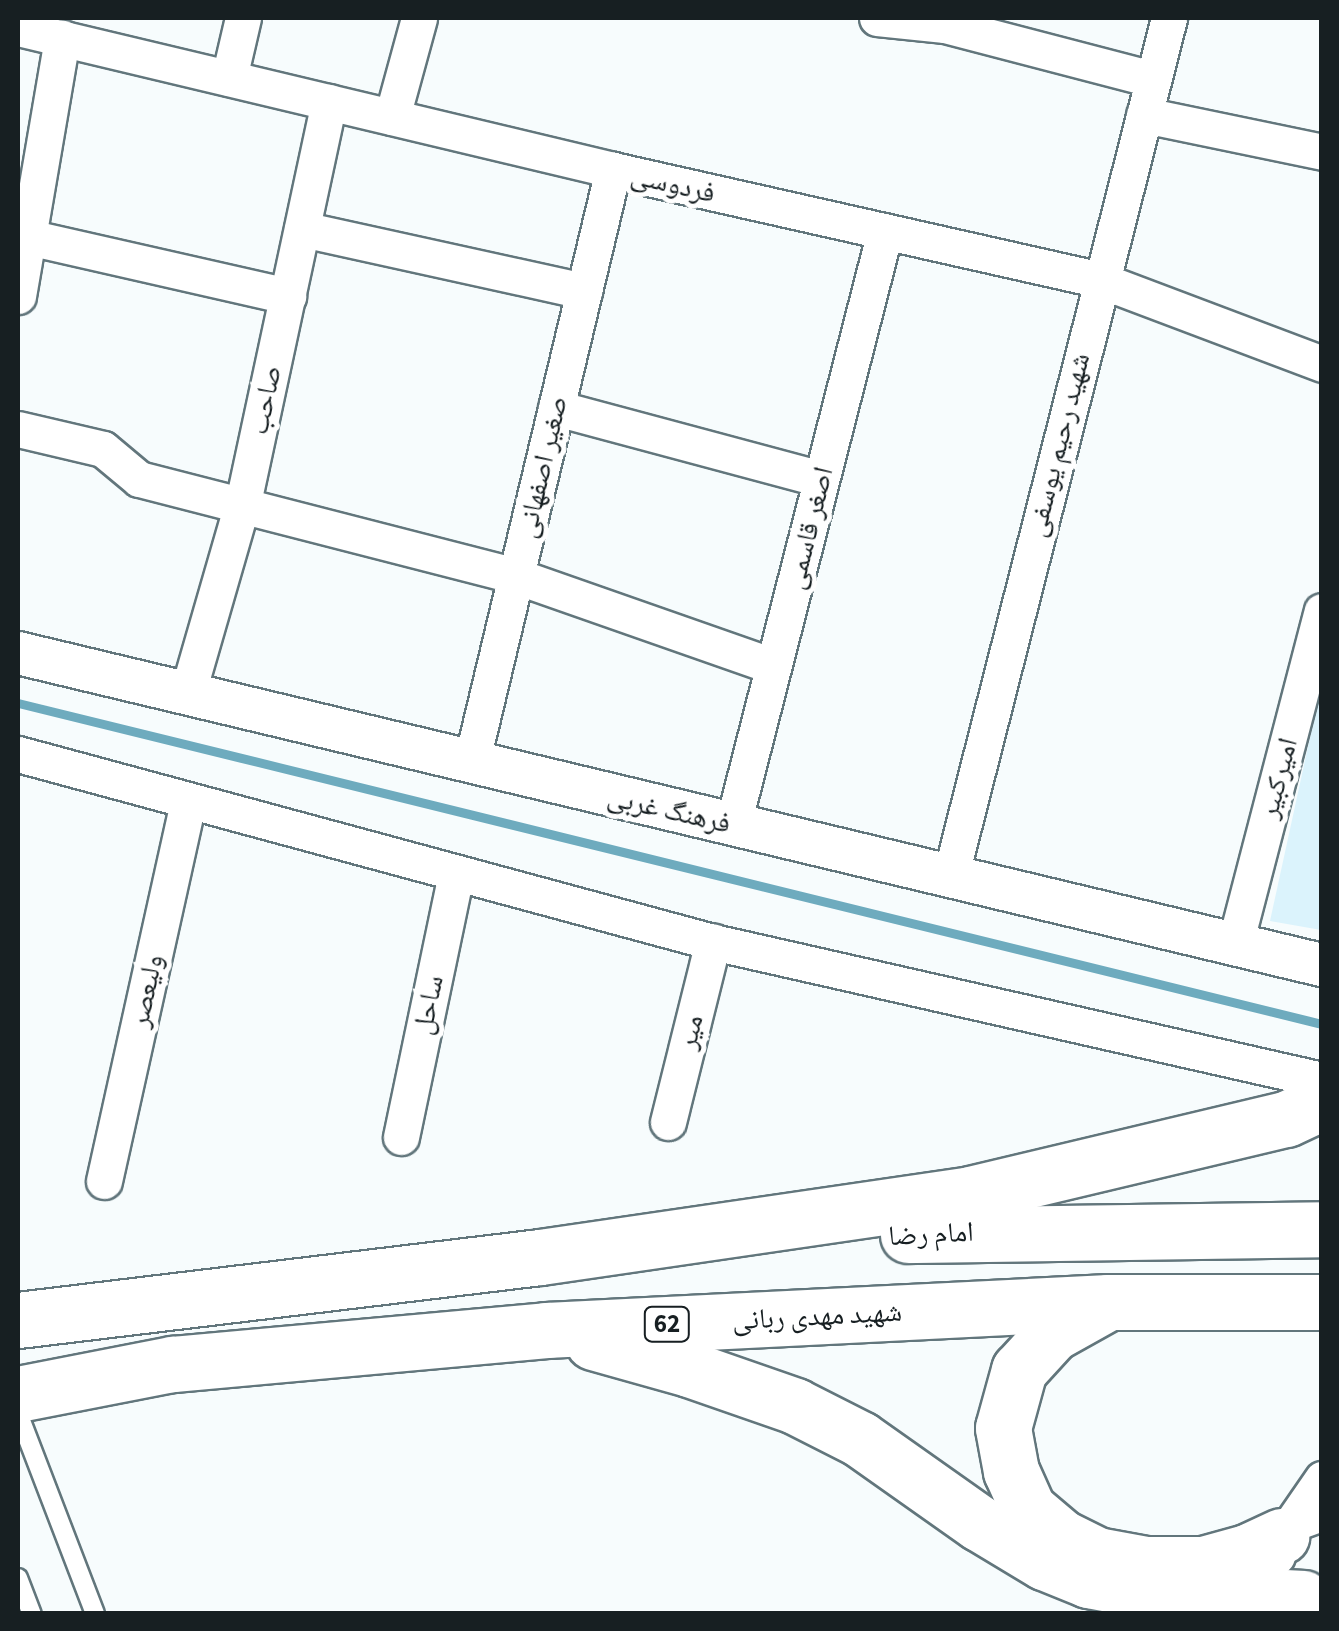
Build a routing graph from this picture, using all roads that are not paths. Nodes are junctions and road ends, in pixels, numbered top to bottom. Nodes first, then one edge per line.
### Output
1 (243, 18) edge
2 (419, 18) edge
3 (877, 18) edge
4 (1169, 18) edge
5 (18, 28) edge
6 (62, 38) junction
7 (229, 78) junction
8 (1153, 78) junction
9 (330, 102) junction
10 (1144, 115) junction
11 (392, 117) junction
12 (1322, 152) edge
13 (613, 170) junction
14 (302, 229) junction
15 (885, 232) junction
16 (28, 237) junction
17 (1100, 280) junction
18 (584, 291) junction
19 (18, 296) edge
20 (288, 296) junction
21 (1322, 364) edge
22 (556, 408) junction
23 (18, 429) edge
24 (821, 479) junction
25 (242, 506) junction
26 (516, 576) junction
27 (1322, 611) edge
28 (18, 653) edge
29 (774, 666) junction
30 (187, 695) junction
31 (18, 754) edge
32 (471, 764) junction
33 (188, 801) junction
34 (733, 824) junction
35 (456, 874) junction
36 (951, 874) junction
37 (713, 942) junction
38 (1235, 944) junction
39 (1322, 965) edge
40 (1322, 1080) edge
41 (1322, 1102) edge
42 (668, 1122) dead end
43 (400, 1137) dead end
44 (104, 1181) dead end
45 (1322, 1229) edge
46 (540, 1257) junction
47 (1108, 1302) junction
48 (1322, 1302) edge
49 (18, 1320) edge
50 (546, 1330) junction
51 (18, 1394) edge
52 (18, 1414) edge
53 (1322, 1479) edge
54 (1298, 1524) edge
55 (18, 1578) edge
56 (1313, 1604) edge
57 (32, 1614) edge
58 (95, 1614) edge

1 - 7 street
2 - 11 street
3 - 8 street
4 - 8 street, شهید رحیم یوسفی
5 - 6 street, فردوسی
6 - 7 street, فردوسی
6 - 16 street
7 - 9 street, فردوسی
8 - 10 street, شهید رحیم یوسفی
9 - 11 street, فردوسی
9 - 14 street, صاحب
10 - 12 street
10 - 17 street, شهید رحیم یوسفی
11 - 13 street, فردوسی
13 - 15 street, فردوسی
13 - 18 street, صغیر اصفهانی
14 - 18 street
14 - 20 street, صاحب
15 - 17 street, فردوسی
15 - 24 street, اصغر قاسمی
16 - 19 street
16 - 20 street
17 - 21 street, فردوسی
17 - 36 street, شهید رحیم یوسفی
18 - 22 street, صغیر اصفهانی
20 - 25 street, صاحب
22 - 24 street
22 - 26 street, صغیر اصفهانی
23 - 25 street
24 - 29 street, اصغر قاسمی
25 - 26 street
25 - 30 street, صاحب
26 - 29 street
26 - 32 street, صغیر اصفهانی
27 - 38 street, امیرکبیر
28 - 30 street, فرهنگ غربی
29 - 34 street, اصغر قاسمی
30 - 32 street, فرهنگ غربی
31 - 33 street
32 - 34 street, فرهنگ غربی
33 - 35 street
33 - 44 street, ولیعصر
34 - 36 street, فرهنگ غربی
35 - 37 street
35 - 43 street, ساحل
36 - 38 street, فرهنگ غربی
37 - 40 street
37 - 42 street, میر
38 - 39 street, فرهنگ غربی
41 - 46 highway
45 - 46 highway, امام رضا
46 - 49 highway
47 - 48 highway, شهید مهدی ربانی / 62
47 - 50 highway, شهید مهدی ربانی / 62
47 - 54 highway
50 - 51 highway, شهید مهدی ربانی / 62
50 - 56 highway
52 - 58 lane
53 - 54 street
54 - 56 street
55 - 57 lane

